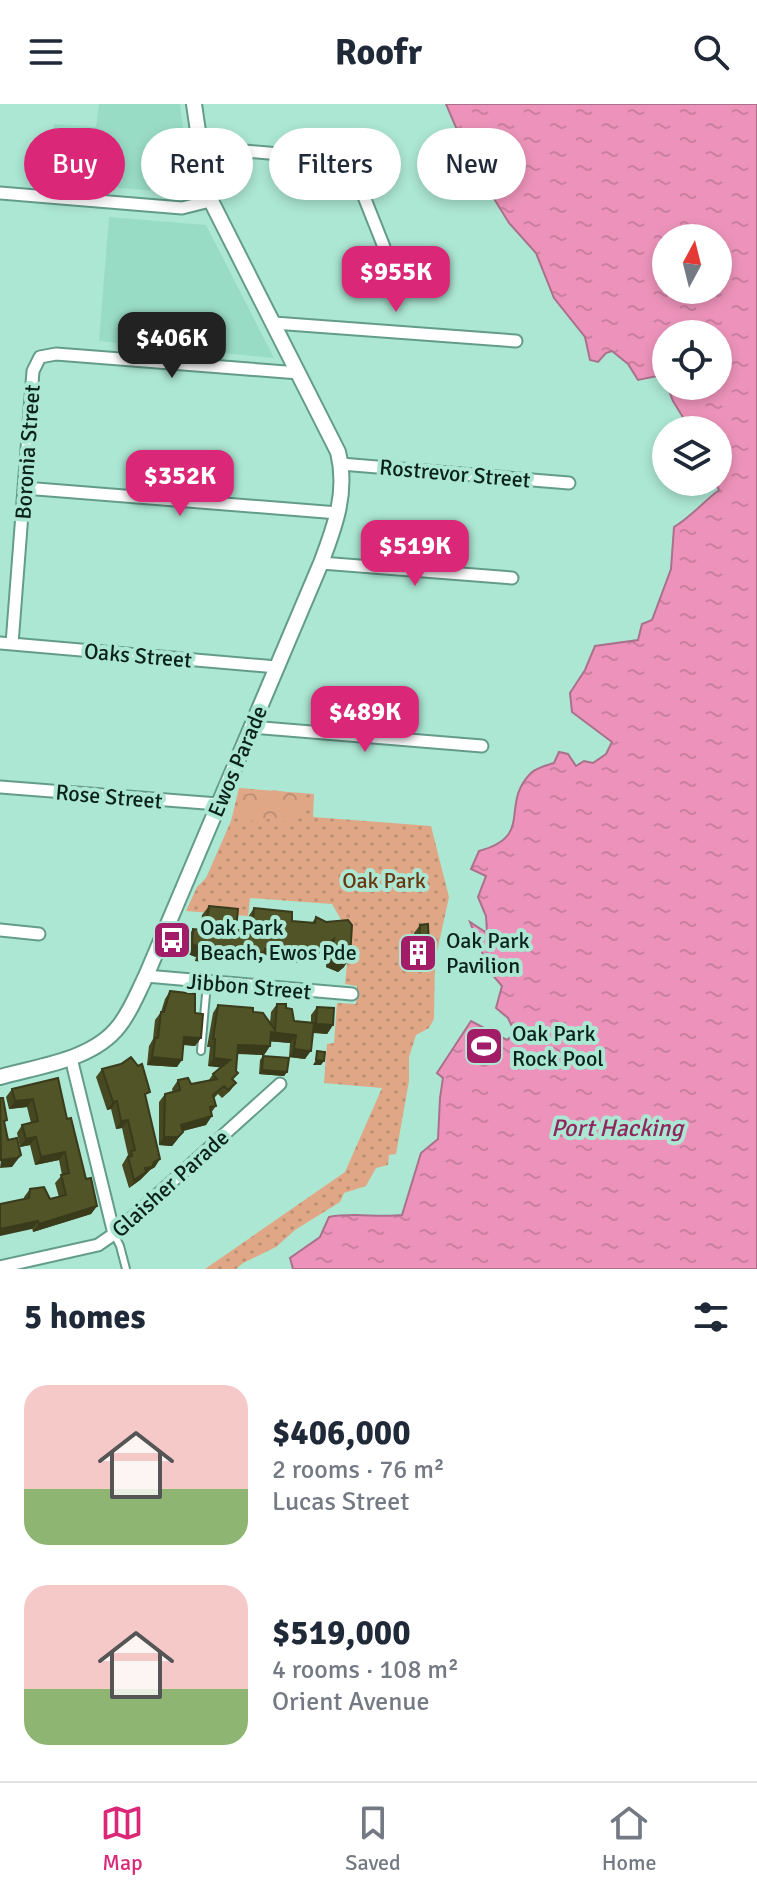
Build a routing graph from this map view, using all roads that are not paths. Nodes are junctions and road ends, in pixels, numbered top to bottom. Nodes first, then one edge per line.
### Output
1 (194, 104) edge
2 (197, 128) edge
3 (253, 152) edge
4 (0, 193) edge
5 (210, 201) joint
6 (384, 247) dead end
7 (274, 323) junction
8 (516, 341) dead end
9 (299, 373) junction
10 (341, 464) junction
11 (569, 483) dead end
12 (24, 488) junction
13 (338, 513) junction
14 (321, 563) junction
15 (512, 578) dead end
16 (6, 644) edge
17 (277, 667) junction
18 (252, 727) junction
19 (482, 746) dead end
20 (0, 787) edge
21 (218, 804) junction
22 (0, 930) edge
23 (39, 934) dead end
24 (146, 976) junction
25 (207, 983) junction
26 (352, 994) dead end
27 (201, 1051) dead end
28 (71, 1058) junction
29 (0, 1077) edge
30 (280, 1084) dead end
31 (114, 1234) junction
32 (0, 1267) edge
33 (126, 1269) edge

1 - 2 street, Ewos Parade
3 - 6 street
4 - 5 street
5 - 7 street, Ewos Parade
7 - 8 street
7 - 9 street, Ewos Parade
9 - 10 street, Ewos Parade
9 - 12 street, Boronia Street
10 - 11 street, Rostrevor Street
10 - 13 street, Ewos Parade
12 - 13 street
12 - 16 street, Boronia Street
13 - 14 street, Ewos Parade
14 - 15 street
14 - 17 street, Ewos Parade
16 - 17 street, Oaks Street
17 - 18 street, Ewos Parade
18 - 19 street
18 - 21 street, Ewos Parade
20 - 21 street, Rose Street
21 - 24 street, Ewos Parade
22 - 23 street
24 - 25 street, Jibbon Street
24 - 28 street, Ewos Parade
25 - 26 street, Jibbon Street
25 - 27 lane
28 - 29 street, Ewos Parade
28 - 31 street
30 - 31 street, Glaisher Parade
31 - 32 street, Glaisher Parade
31 - 33 lane

